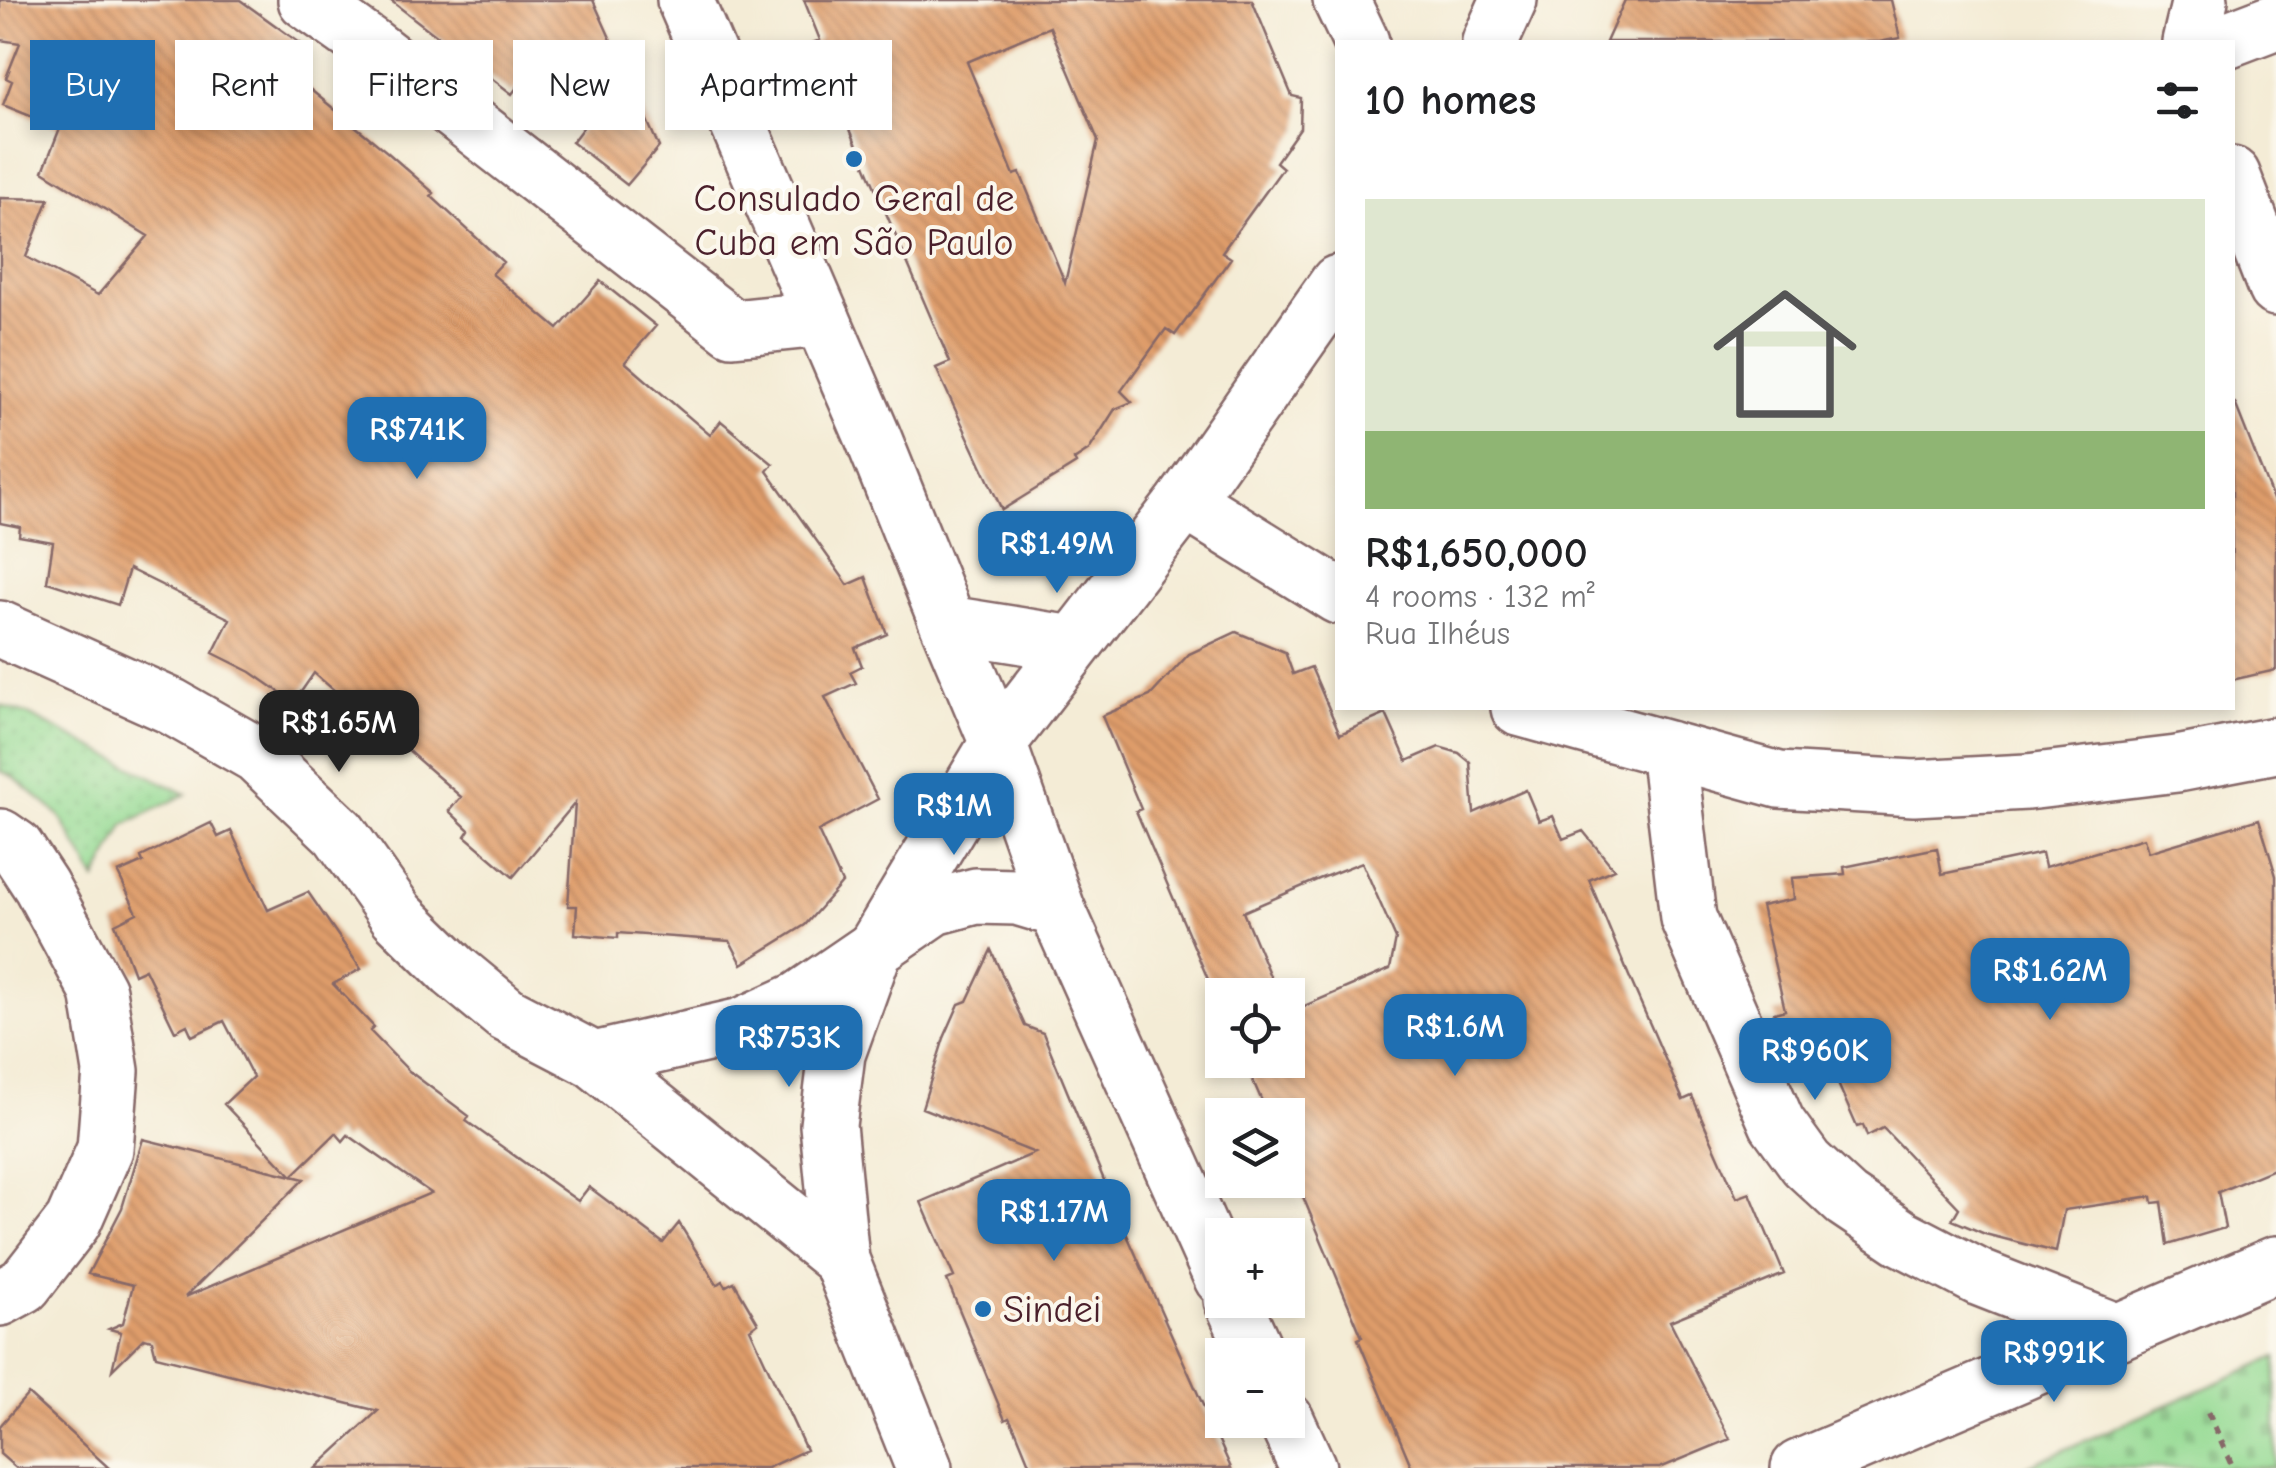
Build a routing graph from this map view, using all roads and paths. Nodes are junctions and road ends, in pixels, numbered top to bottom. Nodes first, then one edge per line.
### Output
1 (306, 0) edge
2 (685, 0) edge
3 (1341, 0) edge
4 (1510, 0) edge
5 (2200, 0) edge
6 (2276, 21) edge
7 (1360, 40) edge
8 (1491, 40) edge
9 (2190, 40) edge
10 (2226, 40) edge
11 (2235, 183) edge
12 (1335, 287) edge
13 (2276, 288) edge
14 (822, 320) junction
15 (1184, 501) junction
16 (1335, 594) edge
17 (948, 624) junction
18 (0, 630) edge
19 (1073, 644) junction
20 (1526, 710) edge
21 (998, 742) junction
22 (2276, 745) edge
23 (1668, 749) junction
24 (0, 837) edge
25 (1057, 909) junction
26 (874, 948) junction
27 (594, 1060) junction
28 (1205, 1240) edge
29 (841, 1260) junction
30 (2276, 1264) edge
31 (0, 1298) edge
32 (2118, 1332) junction
33 (2208, 1412) dead end
34 (1294, 1438) edge
35 (924, 1468) edge
36 (1308, 1468) edge
37 (1798, 1468) edge
38 (2233, 1468) edge

1 - 14 street
2 - 14 street
3 - 7 street
4 - 8 street
5 - 9 street
6 - 10 street
11 - 13 street
12 - 15 street
14 - 17 street
15 - 16 street
15 - 19 street
17 - 19 street
17 - 21 street
18 - 27 street
19 - 21 street
20 - 23 street
21 - 25 street
21 - 26 street
22 - 23 street
23 - 32 street
24 - 31 street
25 - 26 street
25 - 28 street
26 - 27 street
26 - 29 street
27 - 29 street
29 - 35 street
30 - 32 street
32 - 37 street
33 - 38 path
34 - 36 street

